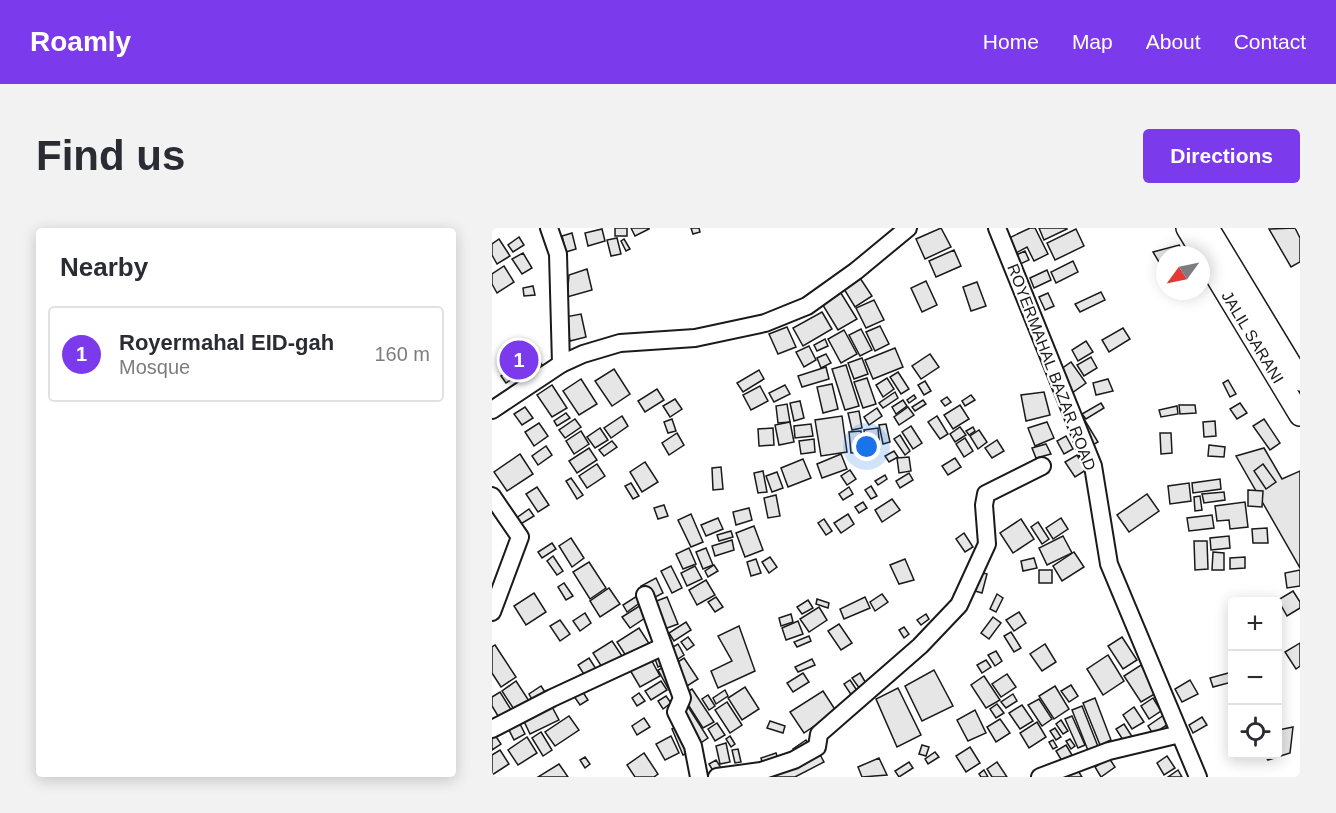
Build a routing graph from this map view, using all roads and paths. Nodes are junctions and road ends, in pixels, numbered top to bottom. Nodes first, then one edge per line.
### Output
1 (549, 228) edge
2 (908, 228) edge
3 (997, 228) edge
4 (1188, 228) edge
5 (1208, 228) edge
6 (561, 364) junction
7 (1300, 380) edge
8 (492, 410) edge
9 (1300, 415) edge
10 (1042, 466) dead end
11 (492, 496) edge
12 (645, 595) dead end
13 (492, 612) edge
14 (662, 647) junction
15 (492, 729) edge
16 (1180, 734) junction
17 (699, 777) edge
18 (717, 777) edge
19 (1040, 777) edge
20 (1198, 777) edge

1 - 6 street
2 - 6 street
3 - 16 street, ROYERMAHAL BAZAR ROAD
4 - 9 main road, JALIL SARANI
5 - 7 main road, JALIL SARANI
6 - 8 street
10 - 18 street
11 - 13 street
12 - 14 street
14 - 15 street
14 - 17 street
16 - 19 street
16 - 20 street, ROYERMAHAL BAZAR ROAD

